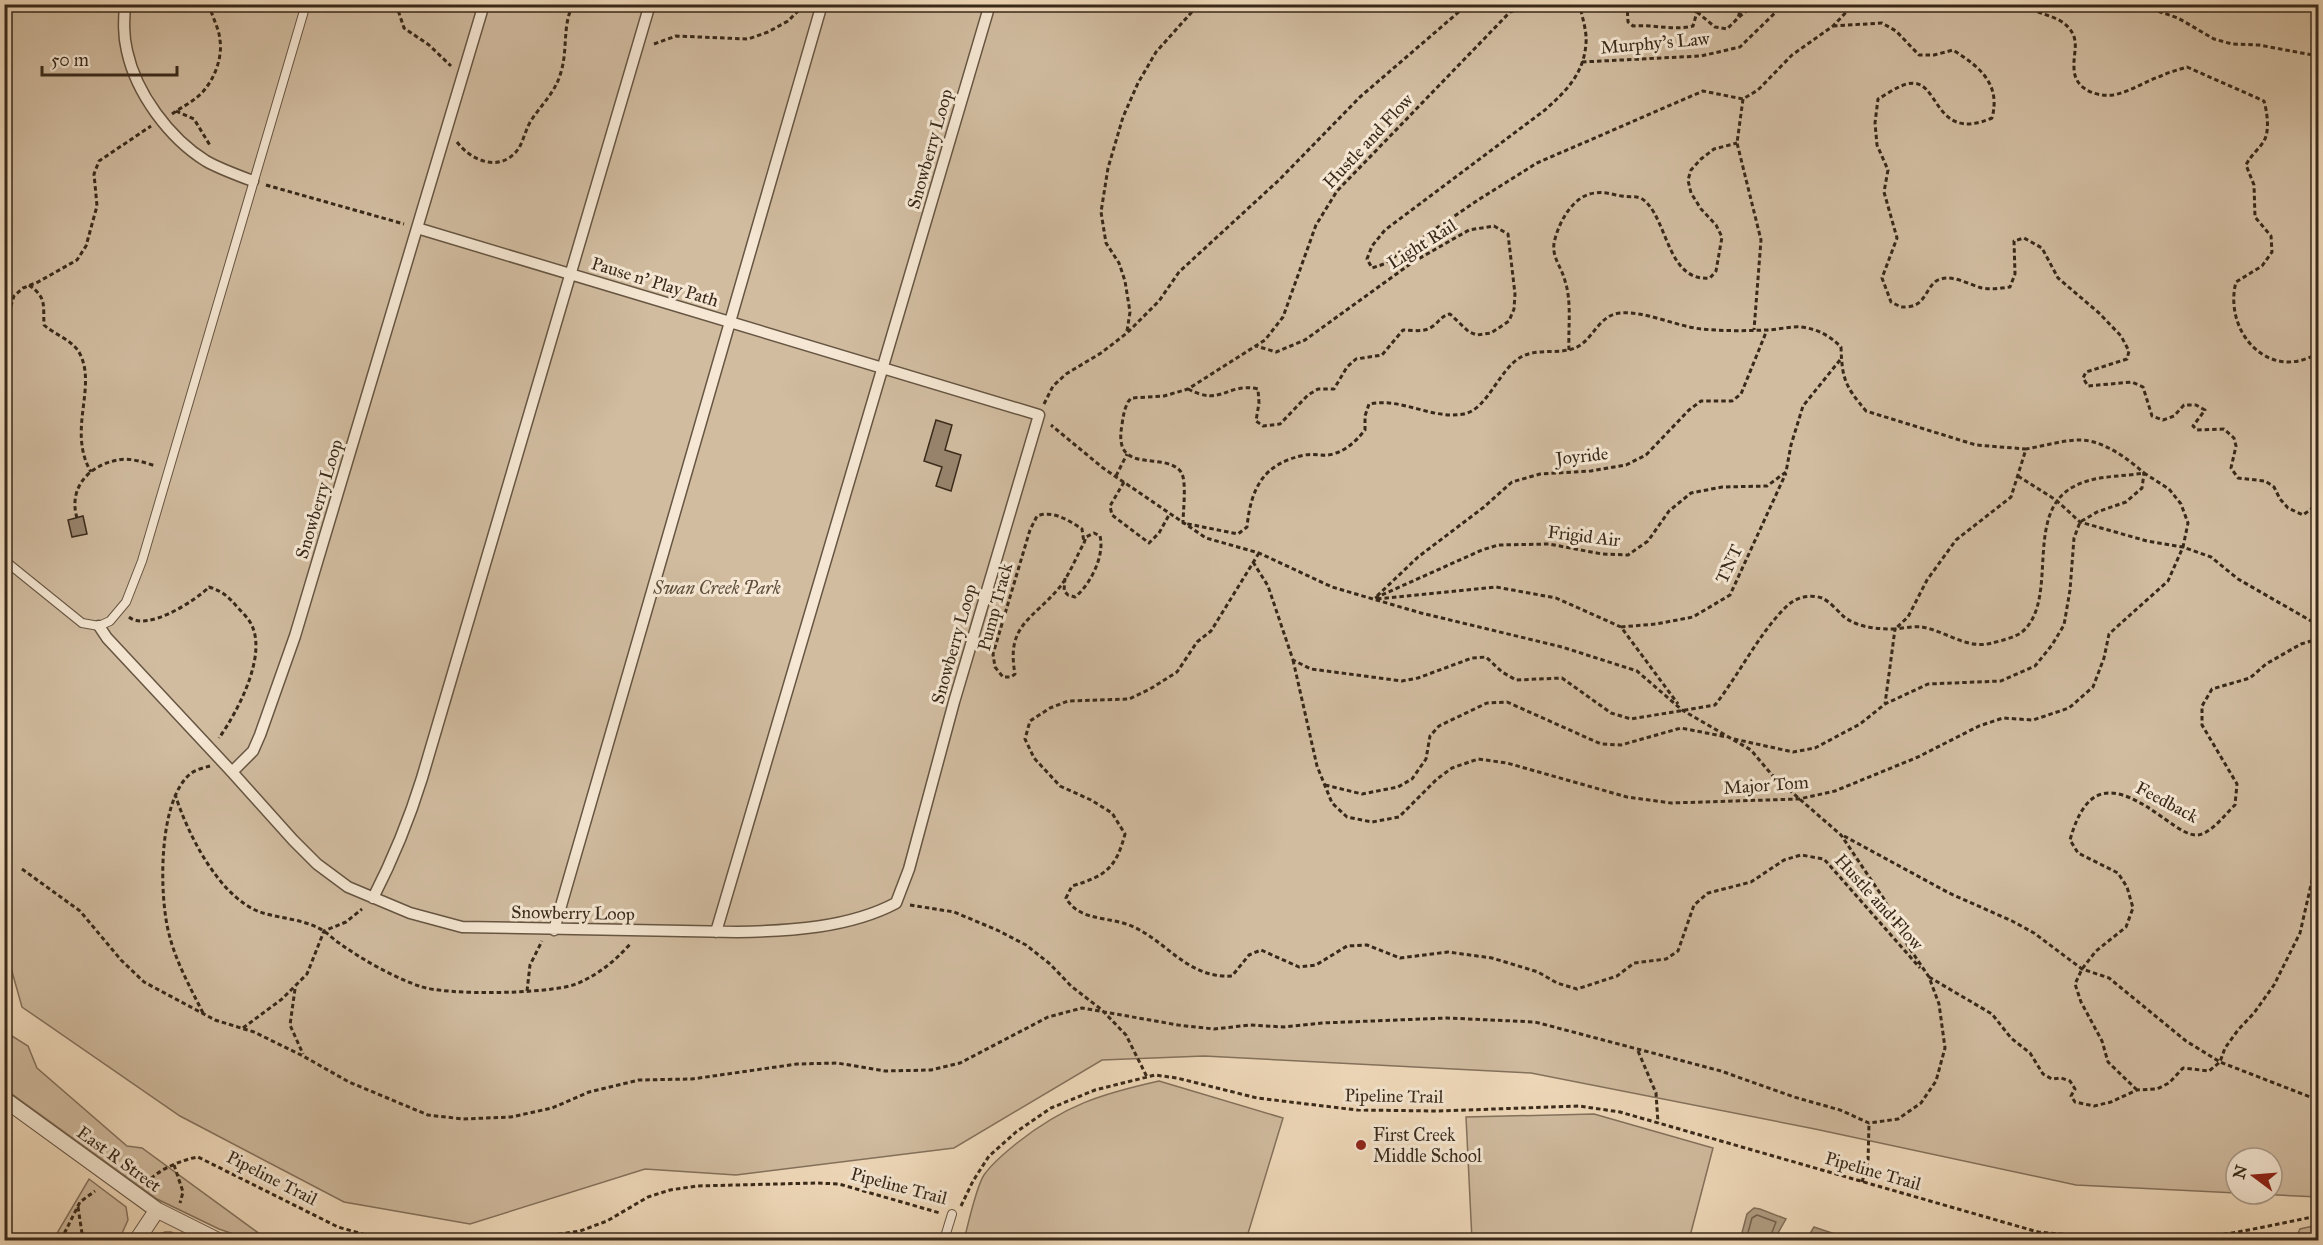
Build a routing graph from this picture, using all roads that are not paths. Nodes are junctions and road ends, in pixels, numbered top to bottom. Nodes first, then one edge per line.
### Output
1 (125, 4) edge
2 (306, 4) edge
3 (484, 4) edge
4 (650, 4) edge
5 (822, 4) edge
6 (990, 4) edge
7 (253, 181) junction
8 (417, 228) junction
9 (571, 274) junction
10 (730, 322) junction
11 (883, 368) junction
12 (4, 560) edge
13 (99, 626) junction
14 (232, 772) junction
15 (373, 898) junction
16 (555, 930) junction
17 (716, 932) junction
18 (4, 1099) edge
19 (157, 1210) junction
20 (952, 1214) road end
21 (137, 1240) edge
22 (217, 1240) edge
23 (944, 1240) edge

1 - 7 street
2 - 7 lane
3 - 8 street, Snowberry Loop
4 - 9 street
5 - 10 street
6 - 11 street, Snowberry Loop
7 - 13 lane
8 - 9 street, Pause n' Play Path
8 - 14 street, Snowberry Loop
9 - 10 street, Pause n' Play Path
9 - 15 street
10 - 11 street, Pause n' Play Path
10 - 16 street
11 - 17 street, Snowberry Loop
11 - 17 street, Snowberry Loop
12 - 13 lane
13 - 14 street
14 - 15 street, Snowberry Loop
15 - 16 street, Snowberry Loop
16 - 17 street, Snowberry Loop
18 - 19 street, East R Street
19 - 21 street
19 - 22 street, East R Street
20 - 23 lane

